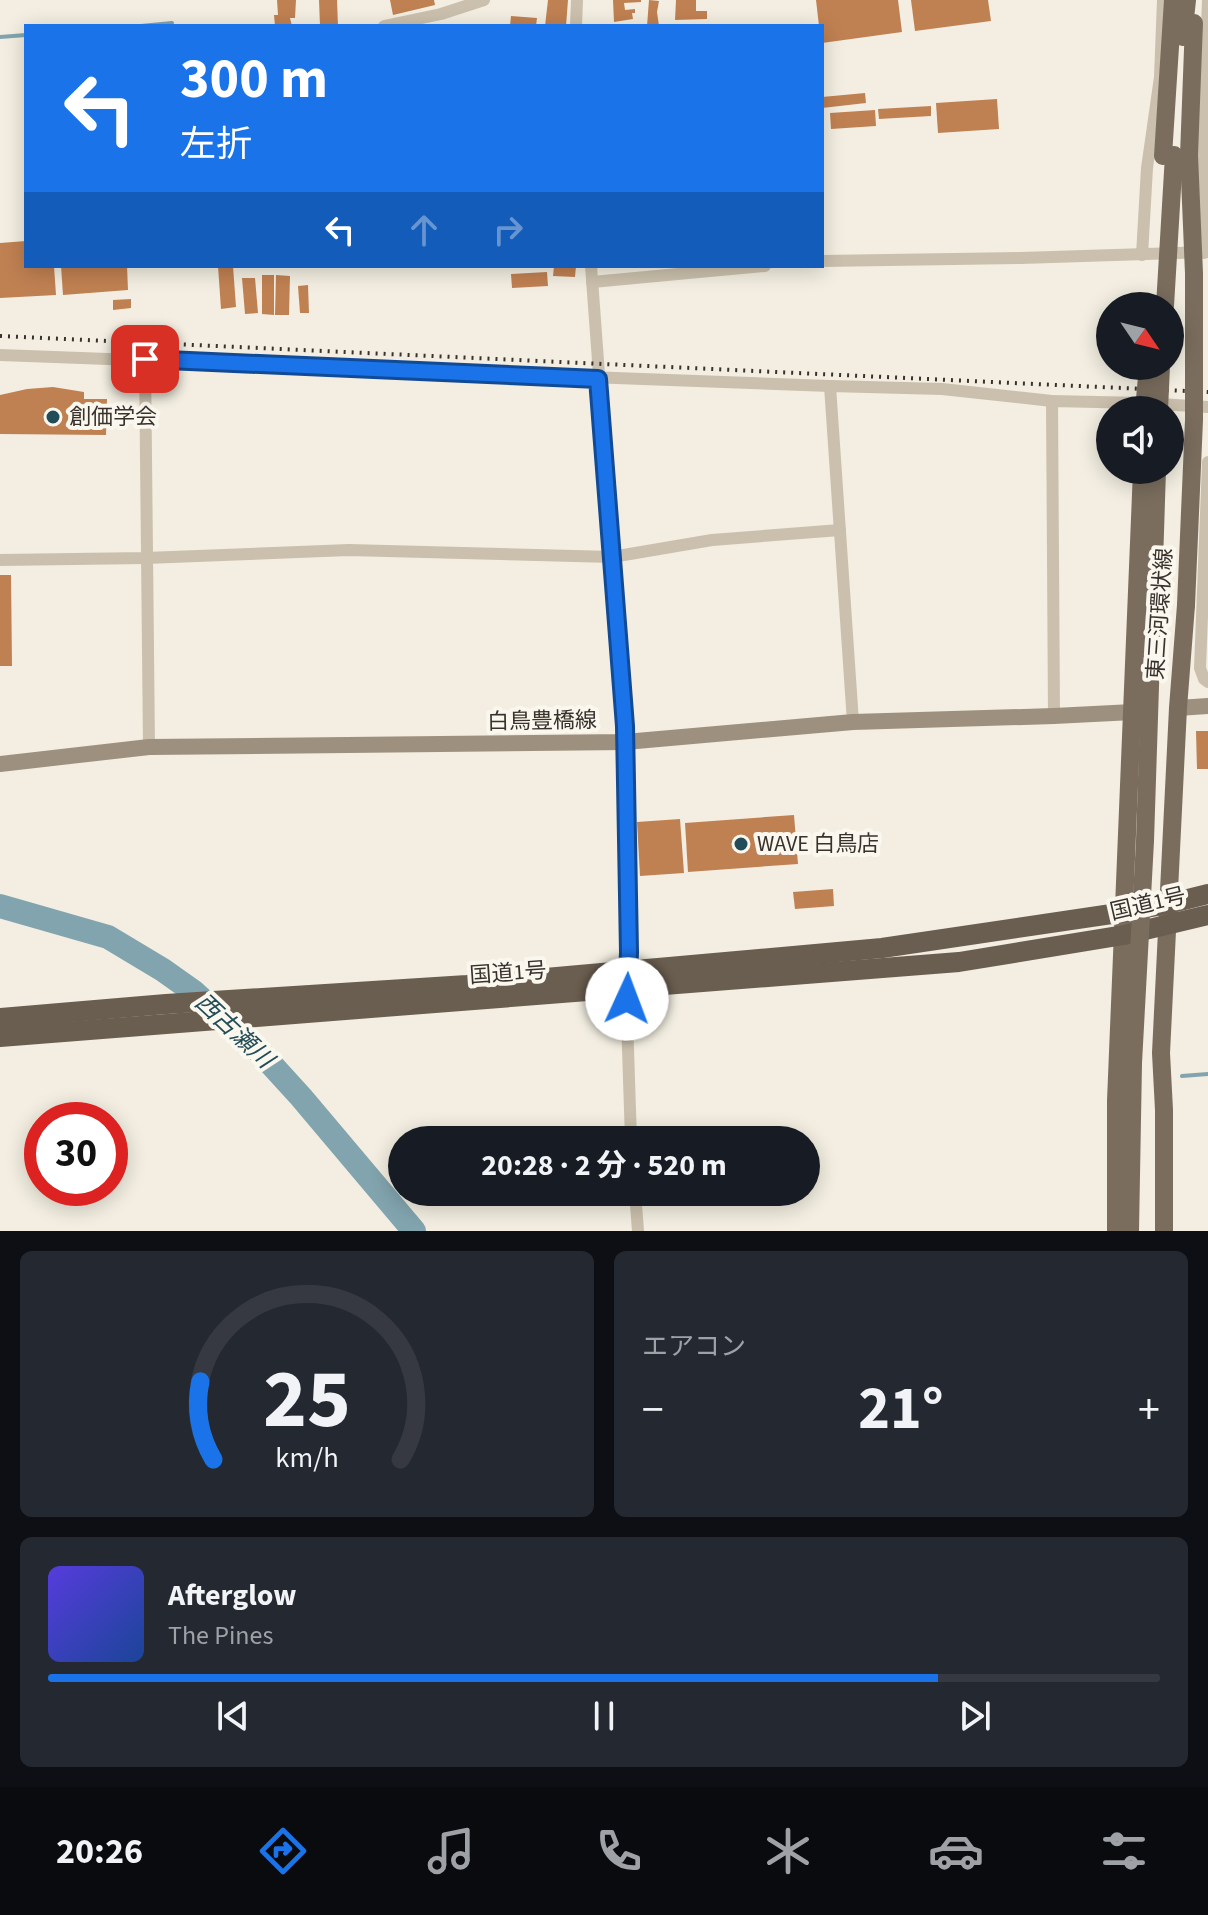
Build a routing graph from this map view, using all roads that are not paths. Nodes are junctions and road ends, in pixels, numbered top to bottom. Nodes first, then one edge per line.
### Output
1 (484, 0) edge
2 (577, 0) edge
3 (1163, 0) edge
4 (1173, 0) edge
5 (1184, 0) edge
6 (1194, 0) edge
7 (1208, 0) edge
8 (394, 24) edge
9 (576, 24) edge
10 (1176, 155) junction
11 (1206, 252) edge
12 (1142, 255) junction
13 (824, 261) edge
14 (591, 268) edge
15 (743, 268) edge
16 (592, 282) junction
17 (1155, 292) edge
18 (1166, 292) edge
19 (0, 355) edge
20 (145, 359) junction
21 (598, 379) junction
22 (830, 386) junction
23 (1052, 401) junction
24 (1208, 407) edge
25 (1208, 462) edge
26 (1141, 484) edge
27 (1157, 484) edge
28 (840, 530) junction
29 (612, 557) junction
30 (146, 558) junction
31 (0, 560) edge
32 (1208, 682) edge
33 (1208, 706) edge
34 (1178, 708) junction
35 (1133, 712) junction
36 (1054, 716) junction
37 (853, 722) junction
38 (625, 742) junction
39 (149, 747) junction
40 (0, 764) edge
41 (1208, 894) edge
42 (1168, 904) junction
43 (1125, 912) junction
44 (1208, 915) edge
45 (1167, 926) junction
46 (1124, 935) junction
47 (627, 979) junction
48 (0, 1018) edge
49 (0, 1037) edge
50 (631, 1126) edge
51 (636, 1206) edge
52 (638, 1231) edge
53 (1116, 1231) edge
54 (1130, 1231) edge
55 (1164, 1231) edge

1 - 8 street
2 - 9 street
3 - 12 street
4 - 10 main road, 東三河環状線
5 - 10 main road, 東三河環状線
6 - 10 main road, 東三河環状線
7 - 11 street
10 - 17 main road, 東三河環状線
10 - 18 main road, 東三河環状線, bridge
10 - 34 main road, 東三河環状線, bridge
11 - 12 street
12 - 13 street
14 - 16 street
15 - 16 street
16 - 21 street
19 - 20 street
20 - 21 street
20 - 30 street
21 - 22 street
21 - 29 street
22 - 23 street
22 - 28 street
23 - 24 street
23 - 36 street
25 - 32 street
26 - 35 main road, 東三河環状線
27 - 54 main road, 東三河環状線, bridge
28 - 29 street
28 - 37 street
29 - 30 street
29 - 38 street
30 - 31 street
30 - 39 street
33 - 34 main road
34 - 42 main road, 東三河環状線
35 - 36 main road, 白鳥豊橋線
35 - 43 main road, 東三河環状線
36 - 37 main road, 白鳥豊橋線
37 - 38 main road, 白鳥豊橋線
38 - 39 main road, 白鳥豊橋線
38 - 47 street
39 - 40 main road, 白鳥豊橋線
41 - 42 highway, 国道1号
42 - 43 highway, 国道1号
42 - 45 main road, 東三河環状線
43 - 46 main road, 東三河環状線
43 - 47 highway, 国道1号
44 - 45 highway, 国道1号
45 - 46 highway, 国道1号
45 - 55 main road, 東三河環状線
46 - 47 highway, 国道1号
46 - 53 main road, 東三河環状線
47 - 48 highway, 国道1号
47 - 49 highway, 国道1号
47 - 50 street
51 - 52 street

